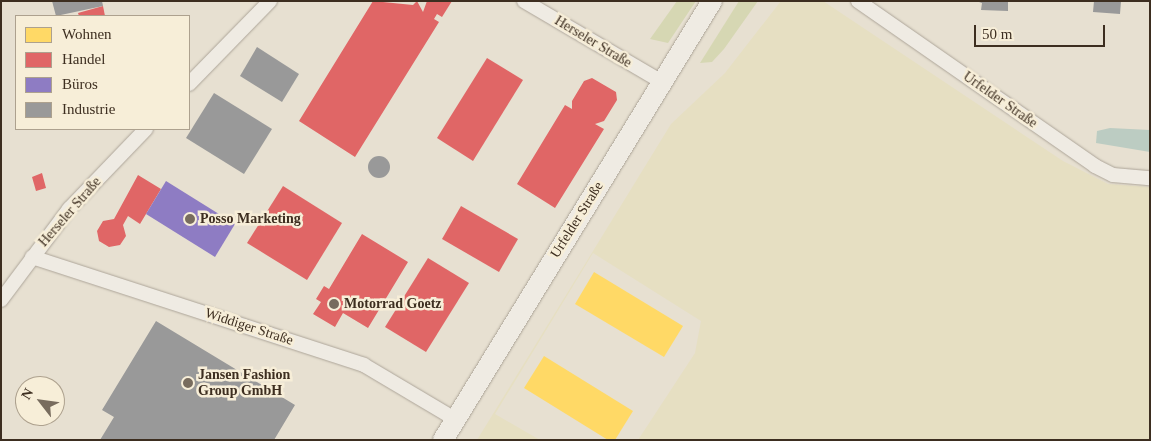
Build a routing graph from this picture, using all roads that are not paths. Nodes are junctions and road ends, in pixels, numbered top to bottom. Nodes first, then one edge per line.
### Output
1 (270, 1) edge
2 (524, 1) edge
3 (712, 1) edge
4 (858, 1) edge
5 (662, 82) junction
6 (190, 83) edge
7 (145, 130) edge
8 (1150, 178) edge
9 (32, 257) junction
10 (1, 300) edge
11 (455, 419) junction
12 (443, 440) edge

1 - 6 street
2 - 5 street, Herseler Straße
3 - 5 main road, Urfelder Straße
4 - 8 street, Urfelder Straße
5 - 11 main road, Urfelder Straße
7 - 9 street, Herseler Straße
9 - 10 street, Herseler Straße
9 - 11 street, Widdiger Straße
11 - 12 main road, Urfelder Straße

